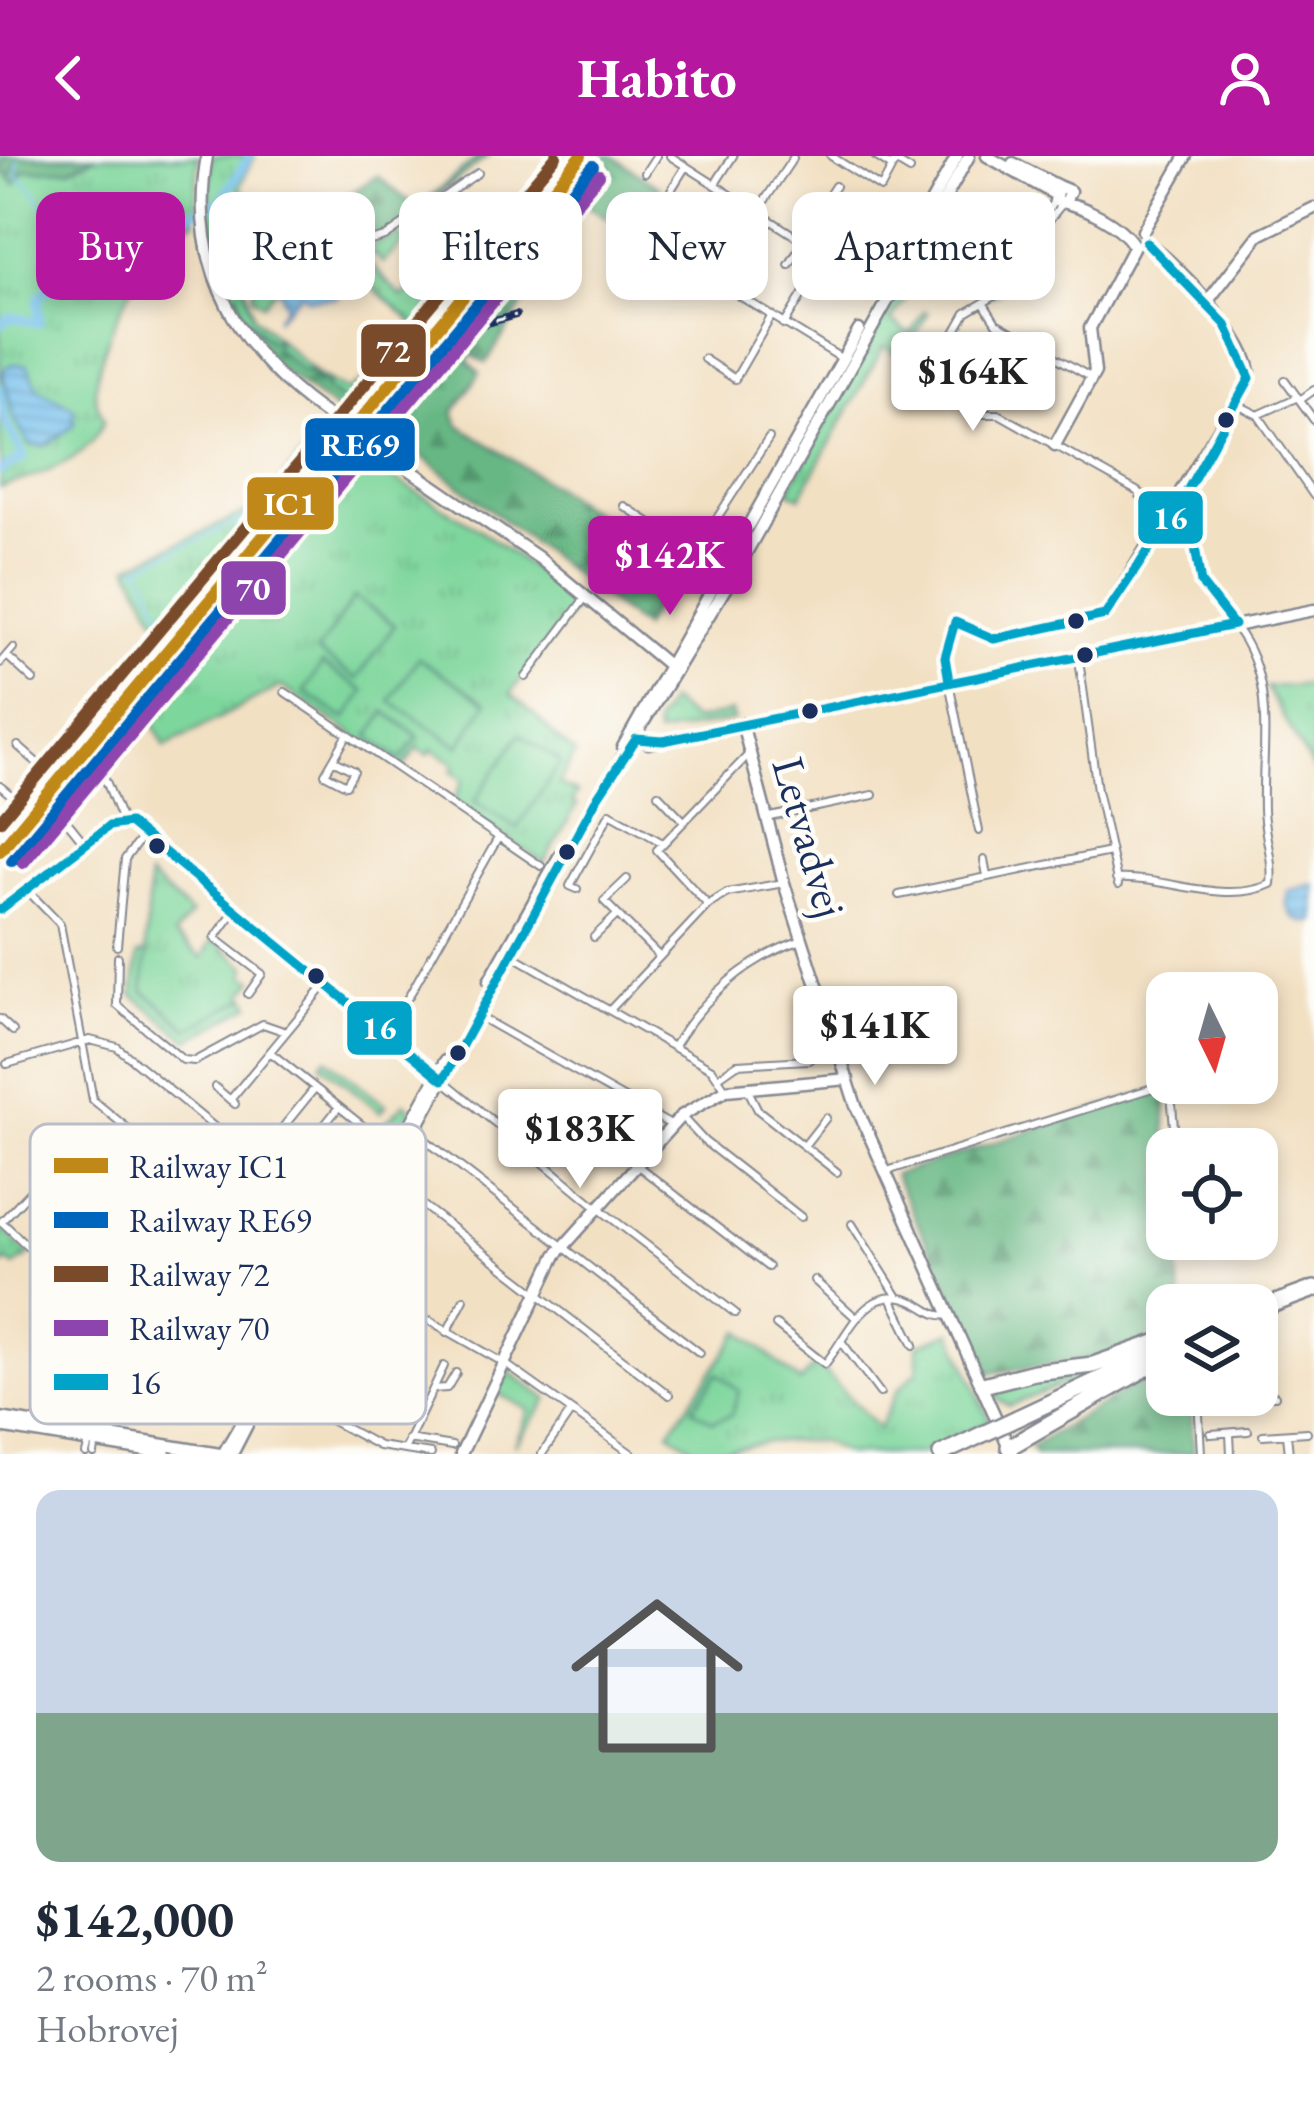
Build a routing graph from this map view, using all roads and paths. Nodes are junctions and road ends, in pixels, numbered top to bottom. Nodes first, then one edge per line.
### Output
1 (207, 156) edge
2 (656, 156) edge
3 (733, 156) edge
4 (831, 156) edge
5 (874, 156) edge
6 (957, 156) edge
7 (969, 156) edge
8 (987, 156) edge
9 (1000, 156) edge
10 (1186, 156) edge
11 (674, 157) edge
12 (895, 161) edge
13 (1020, 161) edge
14 (792, 165) edge
15 (686, 166) junction
16 (910, 170) dead end
17 (478, 173) dead end
18 (645, 173) dead end
19 (715, 184) junction
20 (671, 190) dead end
21 (724, 190) joint
22 (727, 192) edge
23 (1060, 196) junction
24 (768, 202) edge
25 (1314, 208) edge
26 (1137, 237) junction
27 (375, 240) edge
28 (209, 252) edge
29 (792, 259) edge
30 (789, 265) dead end
31 (224, 300) edge
32 (742, 300) edge
33 (799, 300) edge
34 (1207, 302) junction
35 (984, 304) junction
36 (771, 317) junction
37 (784, 325) junction
38 (704, 359) dead end
39 (846, 361) junction
40 (1092, 378) junction
41 (1285, 380) dead end
42 (1314, 390) edge
43 (1299, 399) junction
44 (1234, 403) junction
45 (1258, 416) junction
46 (1314, 420) edge
47 (769, 438) dead end
48 (1055, 445) junction
49 (1314, 496) edge
50 (624, 506) dead end
51 (1169, 514) junction
52 (695, 552) junction
53 (728, 573) junction
54 (586, 597) junction
55 (1314, 610) edge
56 (1234, 625) junction
57 (14, 648) dead end
58 (1079, 655) junction
59 (7, 656) junction
60 (0, 664) edge
61 (672, 668) junction
62 (526, 677) dead end
63 (33, 680) dead end
64 (949, 681) junction
65 (284, 692) dead end
66 (95, 710) dead end
67 (742, 723) junction
68 (634, 734) junction
69 (347, 736) junction
70 (25, 738) dead end
71 (94, 751) dead end
72 (749, 754) junction
73 (333, 760) junction
74 (43, 768) junction
75 (0, 786) edge
76 (658, 794) dead end
77 (873, 796) dead end
78 (17, 800) junction
79 (53, 804) dead end
80 (766, 818) junction
81 (682, 819) junction
82 (0, 821) edge
83 (122, 821) junction
84 (979, 831) dead end
85 (144, 834) junction
86 (498, 838) junction
87 (661, 842) junction
88 (86, 845) junction
89 (1110, 852) junction
90 (984, 860) dead end
91 (541, 866) dead end
92 (987, 876) junction
93 (627, 879) dead end
94 (784, 883) junction
95 (577, 889) dead end
96 (27, 890) junction
97 (899, 895) dead end
98 (708, 905) junction
99 (0, 910) edge
100 (236, 910) junction
101 (617, 915) junction
102 (594, 937) dead end
103 (802, 940) junction
104 (117, 946) dead end
105 (508, 953) junction
106 (658, 955) junction
107 (118, 957) dead end
108 (327, 983) junction
109 (248, 994) dead end
110 (609, 1010) junction
111 (477, 1011) junction
112 (0, 1019) edge
113 (13, 1028) dead end
114 (384, 1029) junction
115 (286, 1032) junction
116 (79, 1041) junction
117 (674, 1047) junction
118 (270, 1052) junction
119 (809, 1060) dead end
120 (7, 1064) dead end
121 (720, 1076) junction
122 (440, 1077) junction
123 (848, 1078) junction
124 (215, 1087) dead end
125 (315, 1088) junction
126 (747, 1088) junction
127 (726, 1090) junction
128 (338, 1108) junction
129 (646, 1111) junction
130 (826, 1118) dead end
131 (676, 1120) junction
132 (120, 1124) edge
133 (211, 1124) edge
134 (286, 1124) edge
135 (325, 1124) edge
136 (360, 1124) edge
137 (414, 1124) edge
138 (1174, 1128) edge
139 (589, 1131) dead end
140 (426, 1140) edge
141 (804, 1146) junction
142 (636, 1165) junction
143 (837, 1172) dead end
144 (883, 1173) junction
145 (30, 1192) edge
146 (597, 1207) junction
147 (426, 1208) edge
148 (801, 1217) dead end
149 (1, 1221) edge
150 (852, 1224) dead end
151 (564, 1244) junction
152 (30, 1248) edge
153 (768, 1267) dead end
154 (814, 1280) dead end
155 (1314, 1289) edge
156 (536, 1293) junction
157 (895, 1298) junction
158 (464, 1299) dead end
159 (1278, 1302) edge
160 (735, 1313) dead end
161 (950, 1315) junction
162 (854, 1317) junction
163 (426, 1320) edge
164 (776, 1325) dead end
165 (447, 1332) junction
166 (841, 1341) junction
167 (914, 1346) dead end
168 (700, 1353) dead end
169 (1146, 1353) edge
170 (1146, 1358) edge
171 (1146, 1362) edge
172 (504, 1363) junction
173 (444, 1366) dead end
174 (456, 1373) dead end
175 (983, 1385) junction
176 (432, 1389) junction
177 (880, 1393) dead end
178 (669, 1395) dead end
179 (426, 1401) edge
180 (571, 1412) junction
181 (1198, 1416) edge
182 (0, 1423) edge
183 (241, 1424) edge
184 (243, 1424) edge
185 (338, 1424) edge
186 (414, 1424) edge
187 (1248, 1431) dead end
188 (1229, 1432) junction
189 (1307, 1432) dead end
190 (1287, 1433) junction
191 (1211, 1434) dead end
192 (1263, 1435) dead end
193 (407, 1439) junction
194 (93, 1441) edge
195 (133, 1447) junction
196 (404, 1450) junction
197 (456, 1450) edge
198 (1011, 1451) edge
199 (416, 1452) edge
200 (165, 1454) edge
201 (192, 1454) edge
202 (226, 1454) edge
203 (431, 1454) edge
204 (542, 1454) edge
205 (632, 1454) edge
206 (941, 1454) edge
207 (1201, 1454) edge
208 (1232, 1454) edge
209 (1289, 1454) edge

1 - 28 street
2 - 18 street
3 - 19 street
4 - 12 street
5 - 12 street
6 - 39 street
7 - 39 street
8 - 23 street
9 - 13 street
10 - 26 street
11 - 15 street
12 - 16 street
13 - 23 street
14 - 24 street
15 - 19 street
15 - 20 street
17 - 27 street
19 - 21 street
21 - 22 street
23 - 26 street
23 - 35 street
25 - 34 street
26 - 34 street
26 - 40 street
29 - 30 street
31 - 54 street, bridge
32 - 36 street
33 - 37 street
34 - 44 street
35 - 40 street
35 - 48 street
36 - 37 street
36 - 38 street
37 - 39 street
39 - 53 street
40 - 48 street
41 - 43 street
42 - 43 street
43 - 45 street
43 - 46 street
44 - 45 street
44 - 51 street
45 - 49 street
47 - 52 street
48 - 51 street
50 - 52 street
51 - 56 street
51 - 64 street
52 - 53 street
53 - 61 street
54 - 61 street
54 - 62 street
55 - 56 street
56 - 58 street
56 - 89 street
57 - 59 street
58 - 64 street
58 - 89 street
59 - 60 street
59 - 63 street
61 - 68 street
64 - 67 street
64 - 84 street
65 - 69 street
66 - 74 street
67 - 68 street
67 - 72 street, Letvadvej
68 - 105 street
69 - 73 street
69 - 86 street
70 - 74 street
71 - 83 street
72 - 80 street, Letvadvej
72 - 81 street
73 - 73 street
74 - 78 street
75 - 78 street
76 - 81 street
77 - 80 street
78 - 82 street
79 - 88 street
80 - 94 street, Letvadvej
81 - 87 street
83 - 85 street
83 - 88 street
85 - 100 street
85 - 104 street
86 - 91 street
86 - 114 street
87 - 95 street
87 - 98 street
88 - 96 street
89 - 92 street
90 - 92 street
92 - 97 street
93 - 101 street
94 - 98 street
94 - 103 street, Letvadvej
96 - 99 street
96 - 116 street
98 - 106 street
100 - 108 street
100 - 109 street
101 - 102 street
101 - 106 street
103 - 117 street
103 - 123 street, Letvadvej
105 - 110 street
105 - 111 street
106 - 110 street
107 - 115 street
108 - 114 street
108 - 115 street
110 - 117 street
111 - 122 street
111 - 129 street
112 - 113 street
114 - 122 street
115 - 118 street
116 - 120 street
116 - 132 street
116 - 133 street
117 - 121 street
118 - 124 street
118 - 125 street
119 - 121 street
121 - 127 street
122 - 137 street
122 - 146 street
123 - 126 street
123 - 144 street, Letvadvej
125 - 128 street
125 - 134 street
126 - 127 street
126 - 141 street
127 - 131 street
128 - 135 street
128 - 136 street
129 - 131 street
129 - 139 street
130 - 141 street
131 - 142 street
131 - 148 street
138 - 144 street
140 - 151 street
141 - 143 street
142 - 146 street
142 - 153 street
144 - 161 street, Letvadvej
145 - 149 street
146 - 151 street
146 - 160 street
147 - 156 street
149 - 152 street
150 - 157 street
151 - 156 street
151 - 168 street
154 - 162 street
155 - 159 highway
156 - 172 street
156 - 178 street
157 - 161 street
157 - 162 street
157 - 167 street
158 - 165 street
161 - 175 street, Letvadvej
162 - 166 street
163 - 165 street
164 - 166 street
165 - 172 street
166 - 177 street
169 - 175 highway
170 - 206 highway, bridge
171 - 198 highway
172 - 180 street
172 - 197 street
173 - 176 street
174 - 176 street
175 - 198 street, Letvadvej
176 - 179 street
180 - 204 street
180 - 205 street
181 - 207 street
182 - 194 street
183 - 202 street
184 - 202 street
185 - 196 street
186 - 193 street
187 - 188 street
188 - 191 street
188 - 208 street
189 - 190 street
190 - 192 street
190 - 209 street
193 - 196 street
193 - 197 street
194 - 195 street
194 - 202 street
195 - 200 street
195 - 201 street
196 - 199 street
199 - 203 street

